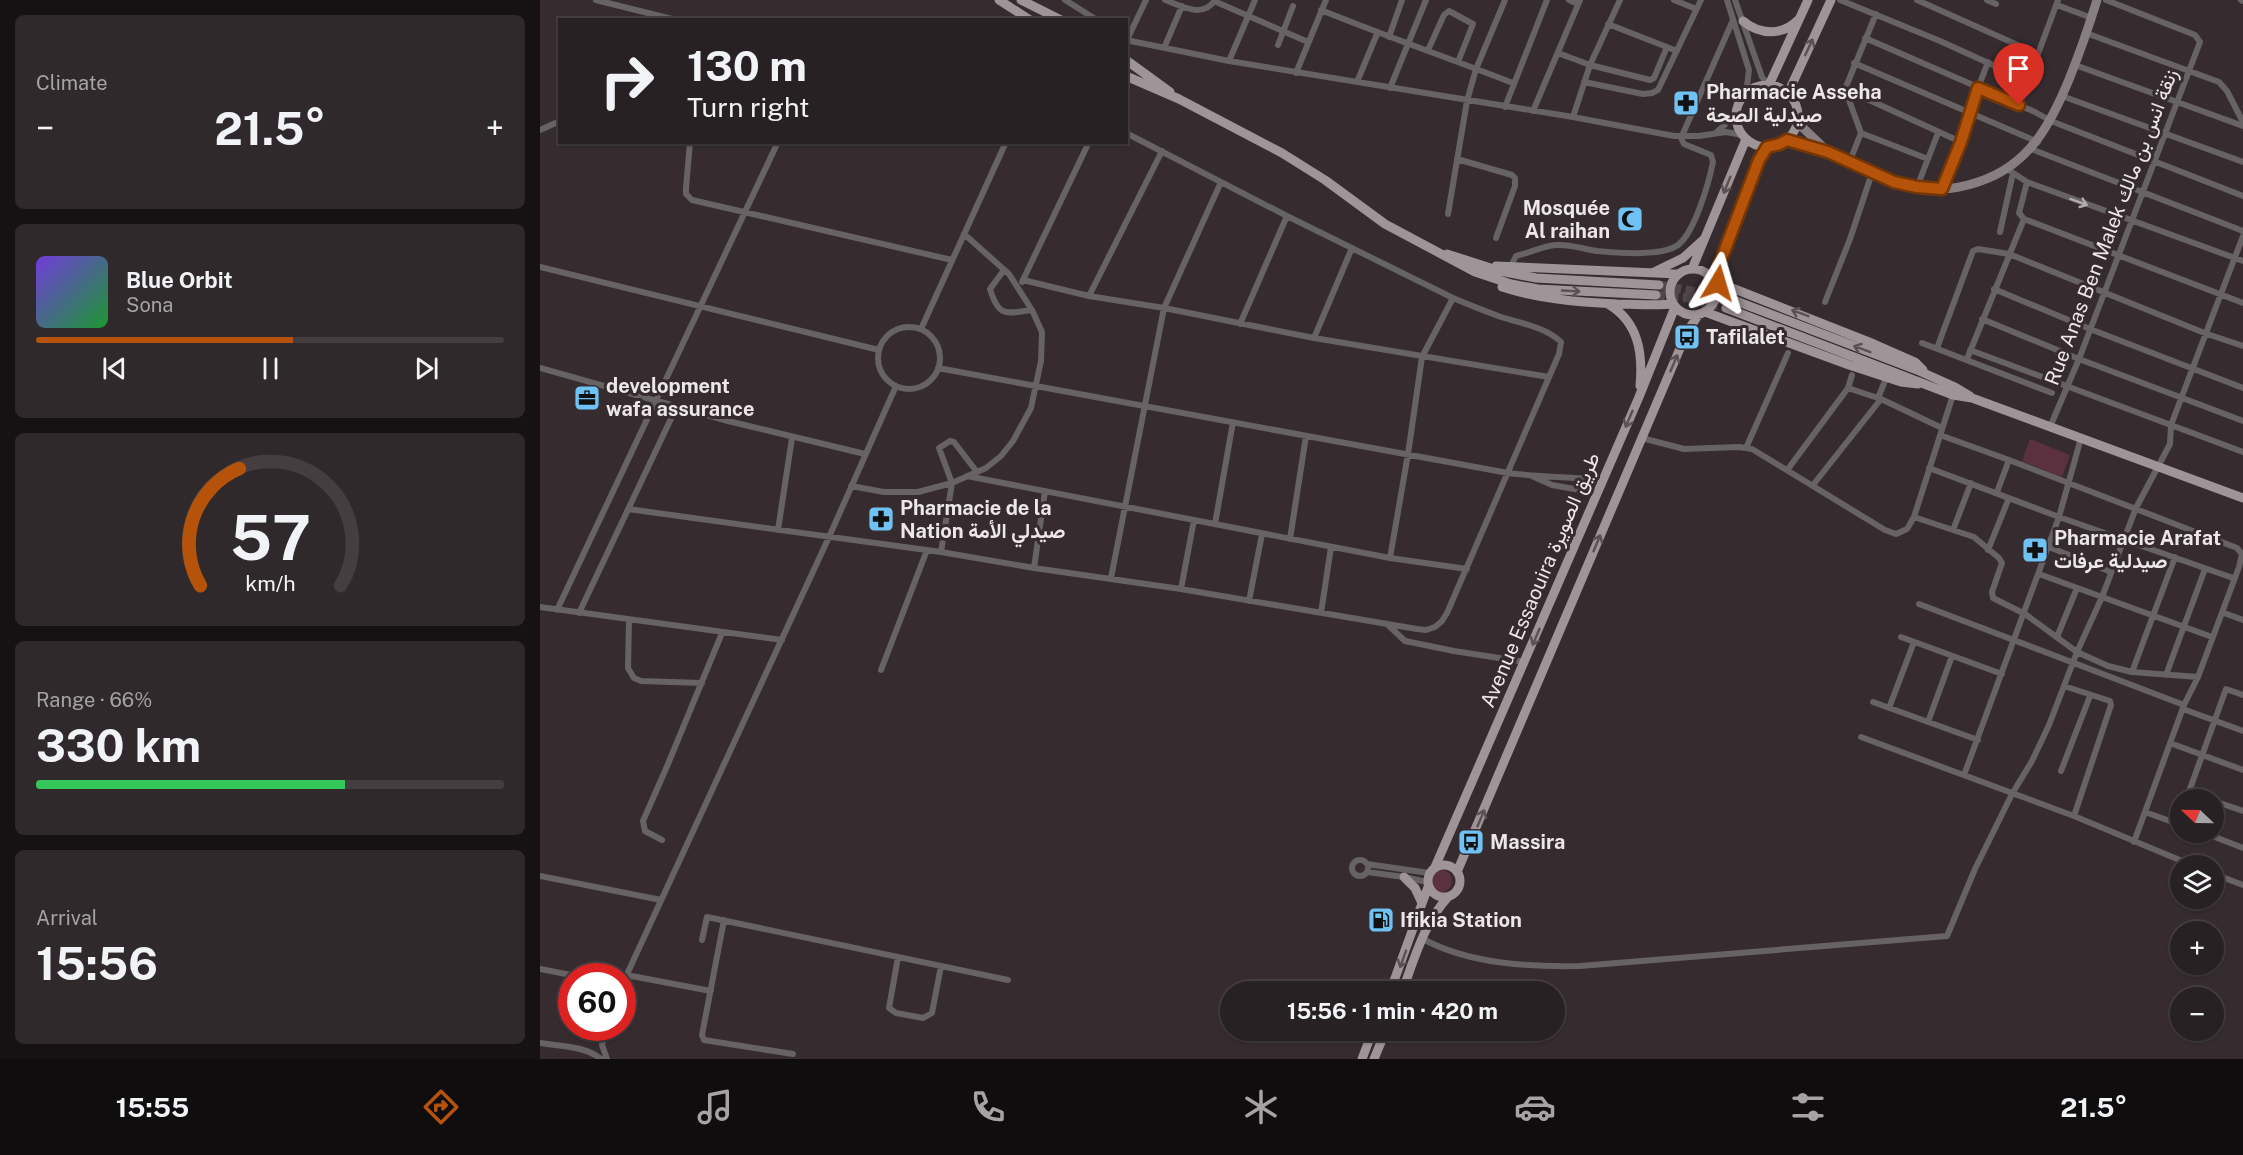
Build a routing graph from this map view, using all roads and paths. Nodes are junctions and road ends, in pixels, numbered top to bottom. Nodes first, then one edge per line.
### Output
1 (596, 0) edge
2 (999, 0) edge
3 (1021, 0) edge
4 (1065, 0) edge
5 (1146, 0) edge
6 (1165, 0) edge
7 (1255, 0) edge
8 (1326, 0) edge
9 (1402, 0) edge
10 (1426, 0) edge
11 (1505, 0) edge
12 (1547, 0) edge
13 (1569, 0) edge
14 (1620, 0) edge
15 (1674, 0) edge
16 (1701, 0) edge
17 (1727, 0) edge
18 (1735, 0) edge
19 (1808, 0) edge
20 (1831, 0) edge
21 (1840, 0) edge
22 (1917, 0) edge
23 (1987, 0) edge
24 (2097, 0) edge
25 (2106, 0) edge
26 (1215, 1) edge
27 (1579, 2) edge
28 (2058, 2) edge
29 (1076, 3) edge
30 (1996, 4) dead end
31 (1182, 6) junction
32 (1293, 6) dead end
33 (1696, 9) junction
34 (1321, 10) junction
35 (1876, 14) junction
36 (1248, 16) junction
37 (652, 17) edge
38 (1027, 18) edge
39 (1056, 18) edge
40 (1095, 18) edge
41 (1800, 18) junction
42 (2092, 18) junction
43 (1738, 20) junction
44 (1608, 24) junction
45 (1283, 31) junction
46 (1377, 33) junction
47 (2086, 33) junction
48 (1128, 38) edge
49 (1389, 38) junction
50 (1865, 38) junction
51 (1128, 40) edge
52 (1308, 42) junction
53 (1406, 44) junction
54 (1278, 45) dead end
55 (1667, 47) junction
56 (1164, 48) junction
57 (1428, 50) junction
58 (1677, 51) junction
59 (1558, 53) junction
60 (2038, 54) junction
61 (1128, 61) edge
62 (1229, 61) junction
63 (1458, 62) junction
64 (1988, 62) junction
65 (1854, 63) junction
66 (1590, 65) junction
67 (2075, 65) junction
68 (1476, 69) junction
69 (2188, 71) junction
70 (1296, 73) junction
71 (1128, 77) edge
72 (2028, 81) junction
73 (1357, 82) junction
74 (1584, 82) junction
75 (1513, 83) junction
76 (1768, 85) junction
77 (1390, 88) junction
78 (1978, 88) junction
79 (1845, 89) junction
80 (1788, 93) junction
81 (1746, 94) junction
82 (2062, 96) junction
83 (1179, 99) junction
84 (1467, 101) junction
85 (2176, 102) junction
86 (2019, 105) junction
87 (1505, 107) junction
88 (1533, 111) junction
89 (1970, 113) junction
90 (1736, 114) junction
91 (1573, 117) junction
92 (2051, 121) junction
93 (558, 122) edge
94 (1797, 122) junction
95 (2243, 124) edge
96 (540, 130) edge
97 (1938, 132) junction
98 (1128, 133) edge
99 (1716, 133) junction
100 (1861, 133) junction
101 (2165, 134) junction
102 (1682, 136) junction
103 (1744, 137) junction
104 (1787, 140) junction
105 (1961, 142) junction
106 (690, 144) edge
107 (777, 144) edge
108 (1005, 144) edge
109 (1088, 144) edge
110 (2034, 146) junction
111 (1767, 147) junction
112 (1162, 151) junction
113 (1828, 152) junction
114 (1457, 159) junction
115 (1928, 159) junction
116 (2154, 162) junction
117 (2243, 162) edge
118 (1849, 163) junction
119 (2010, 171) junction
120 (1872, 173) junction
121 (1221, 182) junction
122 (2026, 183) junction
123 (1917, 187) junction
124 (1942, 189) junction
125 (2143, 191) junction
126 (2243, 196) edge
127 (746, 212) junction
128 (1448, 214) dead end
129 (1287, 216) junction
130 (2024, 219) junction
131 (2131, 222) junction
132 (2243, 231) edge
133 (1709, 232) junction
134 (2000, 232) dead end
135 (964, 234) junction
136 (2243, 236) edge
137 (1496, 238) dead end
138 (1352, 249) junction
139 (2009, 254) junction
140 (2119, 255) junction
141 (2235, 258) junction
142 (952, 260) junction
143 (2243, 261) edge
144 (1511, 266) junction
145 (540, 267) edge
146 (1692, 269) junction
147 (1004, 270) junction
148 (1487, 271) junction
149 (1649, 273) junction
150 (1679, 274) junction
151 (1023, 280) junction
152 (1713, 282) junction
153 (1018, 286) junction
154 (1994, 289) junction
155 (1657, 290) tunnel mouth
156 (2105, 291) junction
157 (2221, 295) junction
158 (1089, 296) junction
159 (1453, 298) junction
160 (1825, 302) dead end
161 (1606, 303) junction
162 (1727, 303) tunnel mouth
163 (2243, 303) edge
164 (1674, 305) junction
165 (702, 308) junction
166 (1164, 308) junction
167 (1032, 310) junction
168 (1702, 313) junction
169 (1982, 319) junction
170 (1240, 324) junction
171 (921, 329) junction
172 (2090, 329) junction
173 (2207, 334) junction
174 (1314, 338) junction
175 (1922, 343) dead end
176 (2243, 346) edge
177 (1937, 348) junction
178 (879, 350) junction
179 (1970, 350) junction
180 (1788, 353) dead end
181 (1422, 357) junction
182 (1967, 359) junction
183 (2079, 359) junction
184 (540, 368) edge
185 (938, 368) junction
186 (2193, 369) junction
187 (1852, 375) dead end
188 (1549, 377) junction
189 (1926, 379) junction
190 (1885, 381) dead end
191 (896, 386) junction
192 (2068, 386) junction
193 (1035, 387) junction
194 (1848, 388) junction
195 (2243, 388) edge
196 (2052, 393) dead end
197 (1953, 395) junction
198 (1639, 397) junction
199 (1879, 398) junction
200 (1972, 398) junction
201 (2181, 398) junction
202 (657, 401) junction
203 (677, 406) junction
204 (1144, 406) junction
205 (2243, 421) edge
206 (1233, 422) junction
207 (2171, 425) junction
208 (2050, 427) junction
209 (1942, 428) junction
210 (1940, 435) junction
211 (1306, 436) junction
212 (792, 438) junction
213 (1642, 438) junction
214 (2081, 438) junction
215 (1746, 448) junction
216 (2243, 452) edge
217 (865, 454) junction
218 (1408, 454) junction
219 (2009, 459) junction
220 (2158, 467) junction
221 (1929, 468) junction
222 (1788, 469) junction
223 (977, 472) junction
224 (1508, 473) junction
225 (967, 476) junction
226 (1532, 476) junction
227 (1604, 480) junction
228 (952, 483) junction
229 (1971, 483) junction
230 (2069, 483) junction
231 (1813, 485) junction
232 (851, 486) junction
233 (1045, 491) junction
234 (1997, 492) junction
235 (1598, 493) junction
236 (2009, 498) junction
237 (2243, 498) edge
238 (1125, 505) junction
239 (2136, 508) junction
240 (628, 509) junction
241 (1914, 517) junction
242 (2059, 517) junction
243 (1194, 520) junction
244 (1215, 524) junction
245 (778, 530) junction
246 (1953, 530) junction
247 (1262, 534) junction
248 (829, 537) junction
249 (1290, 539) junction
250 (2124, 540) junction
251 (1331, 547) junction
252 (2049, 547) junction
253 (927, 550) junction
254 (1988, 550) junction
255 (941, 552) junction
256 (2175, 557) junction
257 (1389, 558) junction
258 (1034, 568) junction
259 (1467, 569) junction
260 (2205, 569) junction
261 (2111, 572) junction
262 (2039, 574) junction
263 (1111, 578) junction
264 (2233, 578) junction
265 (2077, 588) junction
266 (1181, 589) junction
267 (2102, 597) junction
268 (1250, 601) junction
269 (1919, 604) dead end
270 (540, 607) edge
271 (557, 610) junction
272 (579, 613) junction
273 (2224, 613) junction
274 (1321, 614) junction
275 (2025, 614) junction
276 (2153, 616) junction
277 (629, 620) junction
278 (2243, 620) edge
279 (1387, 624) junction
280 (2182, 627) junction
281 (722, 633) junction
282 (1901, 637) dead end
283 (2057, 637) junction
284 (2212, 638) junction
285 (782, 640) junction
286 (2014, 640) junction
287 (1914, 642) junction
288 (2077, 652) junction
289 (1952, 656) junction
290 (1525, 662) junction
291 (2072, 663) junction
292 (881, 670) dead end
293 (2132, 672) junction
294 (2002, 674) junction
295 (2166, 675) junction
296 (2198, 677) junction
297 (702, 682) junction
298 (2064, 686) junction
299 (2243, 695) edge
300 (2090, 696) junction
301 (1873, 702) dead end
302 (2183, 707) junction
303 (1889, 708) junction
304 (2215, 721) junction
305 (1928, 722) junction
306 (2243, 731) edge
307 (1861, 737) dead end
308 (1978, 740) junction
309 (2170, 743) junction
310 (2202, 755) junction
311 (2243, 770) edge
312 (2061, 771) dead end
313 (1964, 775) junction
314 (2190, 789) edge
315 (2012, 794) junction
316 (2224, 804) edge
317 (2243, 811) edge
318 (2145, 812) junction
319 (2074, 816) junction
320 (2170, 821) edge
321 (662, 840) dead end
322 (2224, 841) edge
323 (2134, 842) junction
324 (2243, 848) edge
325 (2170, 856) edge
326 (1367, 864) junction
327 (1367, 872) junction
328 (1457, 872) junction
329 (540, 876) edge
330 (1404, 877) junction
331 (1430, 877) junction
332 (2224, 878) edge
333 (2243, 885) edge
334 (1448, 897) junction
335 (662, 900) junction
336 (1422, 903) junction
337 (724, 920) junction
338 (1423, 939) junction
339 (702, 940) dead end
340 (898, 957) junction
341 (632, 963) edge
342 (940, 966) junction
343 (540, 969) edge
344 (558, 972) edge
345 (636, 977) edge
346 (1008, 980) dead end
347 (1394, 981) edge
348 (1406, 981) edge
349 (711, 991) junction
350 (604, 1041) edge
351 (1369, 1041) edge
352 (1381, 1041) edge
353 (540, 1043) edge
354 (793, 1054) dead end
355 (601, 1059) edge
356 (607, 1059) edge
357 (1362, 1059) edge
358 (1374, 1059) edge

1 - 37 street
2 - 38 main road
3 - 39 main road
4 - 29 street
5 - 48 street
6 - 31 street
7 - 36 street
8 - 34 street
9 - 49 street
10 - 53 street
11 - 68 street
12 - 75 street
13 - 27 street
14 - 44 street
15 - 33 street
16 - 33 street
17 - 43 street
18 - 43 street
19 - 41 main road
80 -> 20 main road
21 - 35 street
22 - 60 street
23 - 30 street
24 - 42 street
25 - 69 street, Rue Anas Ben Malek زنقة انس بن مالك
26 - 31 street
26 - 36 street
27 - 59 street
28 - 42 street
28 - 60 street
29 - 40 street
31 - 56 street
32 - 45 street
33 - 58 street
34 - 46 street
34 - 52 street
35 - 50 street
35 - 64 street
36 - 45 street
36 - 62 street
41 - 43 main road
41 - 76 main road
42 - 47 street
43 - 76 street
43 - 81 street
43 - 102 street
44 - 55 street
44 - 66 street
45 - 52 street
45 - 54 street
46 - 49 street
46 - 73 street
47 - 67 street
47 - 69 street
49 - 53 street
50 - 65 street
50 - 78 street
51 - 56 street
52 - 70 street
53 - 57 street
53 - 77 street
55 - 58 street
55 - 66 street
56 - 62 street
57 - 63 street
57 - 63 street
58 - 74 street
59 - 66 street
59 - 88 street
60 - 72 street
61 - 83 main road
62 - 70 street
63 - 68 street
64 - 72 street
64 - 78 street
65 - 79 street
65 - 89 street
66 - 74 street
67 - 82 street
67 - 85 street
68 - 75 street
68 - 84 street
69 - 85 street, Rue Anas Ben Malek زنقة انس بن مالك
69 - 95 street
70 - 73 street
71 - 83 main road
72 - 86 street
73 - 77 street
74 - 91 street
75 - 87 street
76 - 80 main road
76 - 81 main road
77 - 84 street
78 - 86 street
78 - 89 street
79 - 97 street
79 - 100 street
80 - 94 main road
81 - 90 main road
82 - 92 street
82 - 101 street
83 - 148 main road
84 - 87 street
84 - 114 street
85 - 95 street
85 - 101 street, Rue Anas Ben Malek زنقة انس بن مالك
86 - 92 street
87 - 88 street
88 - 91 street
89 - 105 street
89 - 110 street
90 - 99 street
90 - 103 main road
91 - 102 street
92 - 110 street
92 - 116 street
93 - 96 street
94 - 104 main road
94 - 113 street
97 - 105 street
97 - 115 street
98 - 112 street
99 - 102 street
99 - 103 street
100 - 115 street
100 - 118 street
101 - 116 street, Rue Anas Ben Malek زنقة انس بن مالك
101 - 117 street
102 - 144 street
103 - 111 main road
103 -> 133 main road
104 - 111 main road
104 - 113 street
105 - 124 street
106 - 127 street
107 - 127 street
108 - 135 street
109 - 151 street
110 - 119 street
110 - 125 street
111 - 152 main road
112 - 121 street
112 - 158 street
113 - 118 street
114 - 128 street
114 - 137 street
115 - 123 street
116 - 125 street, Rue Anas Ben Malek زنقة انس بن مالك
116 - 126 street
118 - 120 street
119 - 122 street
119 - 124 street
119 - 134 street
120 - 123 street
120 - 160 street
121 - 129 street
121 - 166 street
122 - 130 street
122 -> 131 street
123 - 124 street
125 - 131 street, Rue Anas Ben Malek زنقة انس بن مالك
125 - 132 street
127 - 142 street
127 - 165 street
129 - 138 street
129 - 170 street
130 - 139 street
130 - 140 street
131 - 140 street, Rue Anas Ben Malek زنقة انس بن مالك
131 - 141 street
133 - 146 main road
133 - 149 main road
135 - 142 street
135 - 147 street
136 - 141 street
138 - 159 street
138 - 174 street
139 - 154 street
139 - 156 street
139 - 177 street
140 - 156 street, Rue Anas Ben Malek زنقة انس بن مالك
140 - 157 street
141 - 143 street
141 - 157 street
142 - 171 street
144 - 148 main road
144 - 149 main road
145 - 165 street
146 - 150 main road
146 - 152 main road
147 - 153 street
147 - 167 street
148 - 155 main road
148 - 161 main road
149 - 150 main road
150 - 164 main road
151 - 153 street
151 - 158 street
152 - 168 main road
189 -> 152 main road
153 - 167 street
154 - 169 street
154 - 172 street
156 - 172 street, Rue Anas Ben Malek زنقة انس بن مالك
156 - 173 street
157 - 163 street
157 - 173 street
158 - 166 street
159 - 181 street
159 - 188 street
161 - 164 main road
161 - 198 main road
162 - 189 main road
164 - 168 main road
164 - 198 main road, Avenue Essaouira طريق الصويرة
165 - 178 street
165 - 202 street
166 - 170 street
166 - 204 street
167 - 193 street
168 - 189 main road
213 -> 168 main road, Avenue Essaouira طريق الصويرة
169 - 179 street
169 - 183 street
170 - 174 street
171 - 178 street
171 - 185 street
172 - 183 street, Rue Anas Ben Malek زنقة انس بن مالك
172 - 186 street
173 - 176 street
173 - 186 street
174 - 181 street
175 - 177 street
177 - 182 street
178 - 191 street
179 - 182 street
179 - 192 street
180 - 215 street
181 - 188 street
181 - 218 street
182 - 196 street
183 - 192 street, Rue Anas Ben Malek زنقة انس بن مالك
183 - 201 street
184 - 202 street
185 - 191 street
185 - 193 street
186 - 195 street
186 - 201 street
187 - 194 street
188 - 224 street
189 - 197 main road
189 - 200 main road
190 - 199 street
191 - 217 street
192 - 207 street
192 - 208 street, Rue Anas Ben Malek زنقة انس بن مالك
193 - 204 street
193 - 223 street
194 - 199 street
194 - 222 street
197 - 200 main road
197 - 209 street
198 -> 227 main road, Avenue Essaouira طريق الصويرة
199 - 209 street
199 - 231 street
200 - 208 main road
201 - 205 street
201 - 207 street
202 - 203 street
202 - 271 street
203 - 212 street
203 - 240 street
204 - 206 street
204 - 238 street
206 - 211 street
206 - 244 street
207 - 216 street
207 - 220 street
208 - 214 main road
209 - 210 street
210 - 219 street
210 - 221 street
211 - 218 street
211 - 249 street
212 - 217 street
212 - 245 street
213 - 215 street
328 -> 213 main road, Avenue Essaouira طريق الصويرة
214 - 220 main road
214 - 230 street
215 - 222 street
217 - 232 street
218 - 224 street
218 - 257 street
219 - 230 street
219 - 234 street
220 - 237 main road
220 - 239 street
221 - 229 street
221 - 241 street
222 - 231 street
223 - 225 street
223 - 228 street
224 - 226 street
224 - 259 street
225 - 228 street
225 - 233 street
226 - 227 street
226 - 235 street
227 - 235 main road, Avenue Essaouira طريق الصويرة
228 - 232 street
228 - 255 street
229 - 234 street
229 - 246 street
230 - 239 street
230 - 242 street
231 - 241 street
232 - 248 street
233 - 238 street
233 - 258 street
234 - 236 street
235 -> 290 main road, Avenue Essaouira طريق الصويرة
236 - 242 street
236 - 254 street
238 - 243 street
238 - 263 street
239 - 250 street
239 - 264 street
240 - 245 street
240 - 272 street
241 - 246 street
242 - 250 street
242 - 252 street
243 - 244 street
243 - 266 street
244 - 247 street
245 - 248 street
246 - 254 street
247 - 249 street
247 - 268 street
248 - 253 street
248 - 285 street
249 - 251 street
250 - 256 street
250 - 261 street
251 - 257 street
251 - 274 street
252 - 261 street
252 - 262 street
253 - 255 street
253 - 292 street
254 - 275 street
255 - 258 street
256 - 260 street
256 - 276 street
257 - 259 street
258 - 263 street
259 - 279 street
260 - 264 street
260 - 280 street
261 - 267 street
262 - 265 street
262 - 275 street
263 - 266 street
264 - 273 street
265 - 267 street
265 - 283 street
266 - 268 street
267 - 276 street
267 - 288 street
268 - 274 street
269 - 286 street
270 - 271 street
271 - 272 street
272 - 277 street
273 - 278 street
273 - 284 street
274 - 279 street
275 - 283 street
275 - 286 street
276 - 280 street
276 - 293 street
277 - 281 street
277 - 297 street
279 - 290 street
280 - 284 street
280 - 295 street
281 - 285 street
281 - 297 street
282 - 287 street
283 - 288 street
284 - 296 street
285 - 335 street
286 - 291 street
286 - 294 street
287 - 289 street
287 - 303 street
288 - 291 street
288 - 293 street
289 - 294 street
289 - 305 street
290 - 331 main road, Avenue Essaouira طريق الصويرة
291 - 298 street
291 - 302 street
293 - 295 street
294 - 308 street
295 - 296 street
296 - 302 street
297 - 321 street
298 - 300 street
298 - 315 street
299 - 304 street
300 - 312 street
300 - 319 street
301 - 303 street
302 - 304 street
302 - 309 street
303 - 305 street
304 - 306 street
304 - 310 street
305 - 308 street
307 - 313 street
308 - 313 street
309 - 310 street
309 - 318 street
310 - 311 street
310 - 314 street
313 - 315 street
315 - 319 street
315 - 338 street
316 - 317 street
318 - 320 street
318 - 323 street
319 - 323 street
322 - 324 street
323 - 325 street
326 - 327 street
326 - 327 street
326 - 331 street
327 - 330 street
328 - 331 main road
328 - 334 main road
329 - 335 street
330 - 331 street
330 - 336 main road
331 - 334 main road
331 - 336 main road, Avenue Essaouira طريق الصويرة
332 - 333 street
334 - 338 main road
335 - 341 street
336 -> 347 main road, Avenue Essaouira طريق الصويرة
337 - 339 street
337 - 340 street
337 - 349 street
338 - 348 main road
340 - 342 street
340 - 342 street
342 - 346 street
343 - 344 street
345 - 349 street
349 - 354 street
350 - 356 street
351 - 357 main road
352 - 358 main road
353 - 355 street

